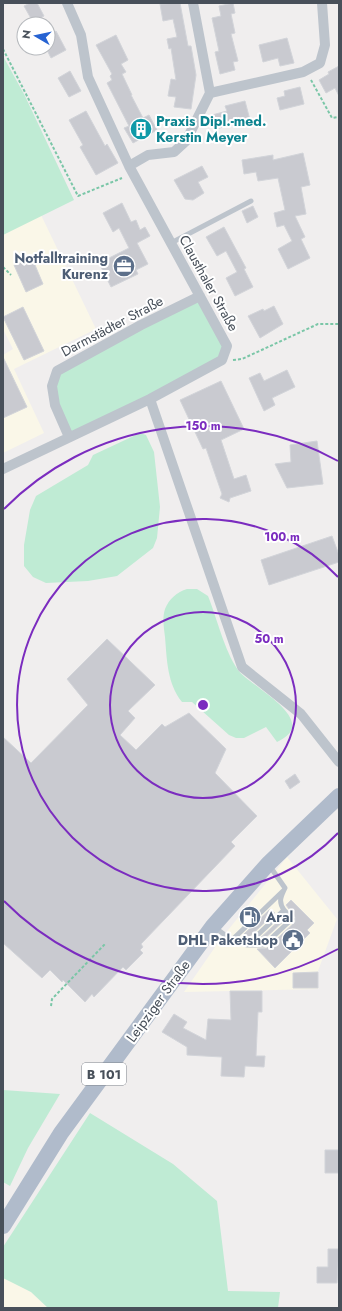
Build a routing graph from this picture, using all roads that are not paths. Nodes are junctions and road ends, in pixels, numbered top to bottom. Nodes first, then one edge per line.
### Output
1 (67, 3) edge
2 (193, 3) edge
3 (322, 3) edge
4 (210, 93) junction
5 (131, 170) junction
6 (251, 201) dead end
7 (171, 243) junction
8 (200, 296) junction
9 (150, 400) junction
10 (69, 437) junction
11 (3, 469) edge
12 (339, 762) edge
13 (339, 796) edge
14 (268, 864) junction
15 (285, 888) junction
16 (284, 910) junction
17 (214, 926) junction
18 (232, 940) junction
19 (248, 945) junction
20 (3, 1226) edge

1 - 5 street, Clausthaler Straße
2 - 4 street
3 - 4 street
4 - 5 street
5 - 7 street, Clausthaler Straße
6 - 7 lane
7 - 8 street, Clausthaler Straße
8 - 9 street, Clausthaler Straße
8 - 10 street, Darmstädter Straße
9 - 10 street
9 - 12 street
10 - 11 street
13 - 14 main road, Leipziger Straße / B 101
14 - 15 lane
14 - 17 main road, Leipziger Straße / B 101
15 - 16 lane
15 - 18 lane
16 - 19 lane
16 - 19 lane
17 - 18 lane
17 - 20 main road, Leipziger Straße / B 101
18 - 19 lane

